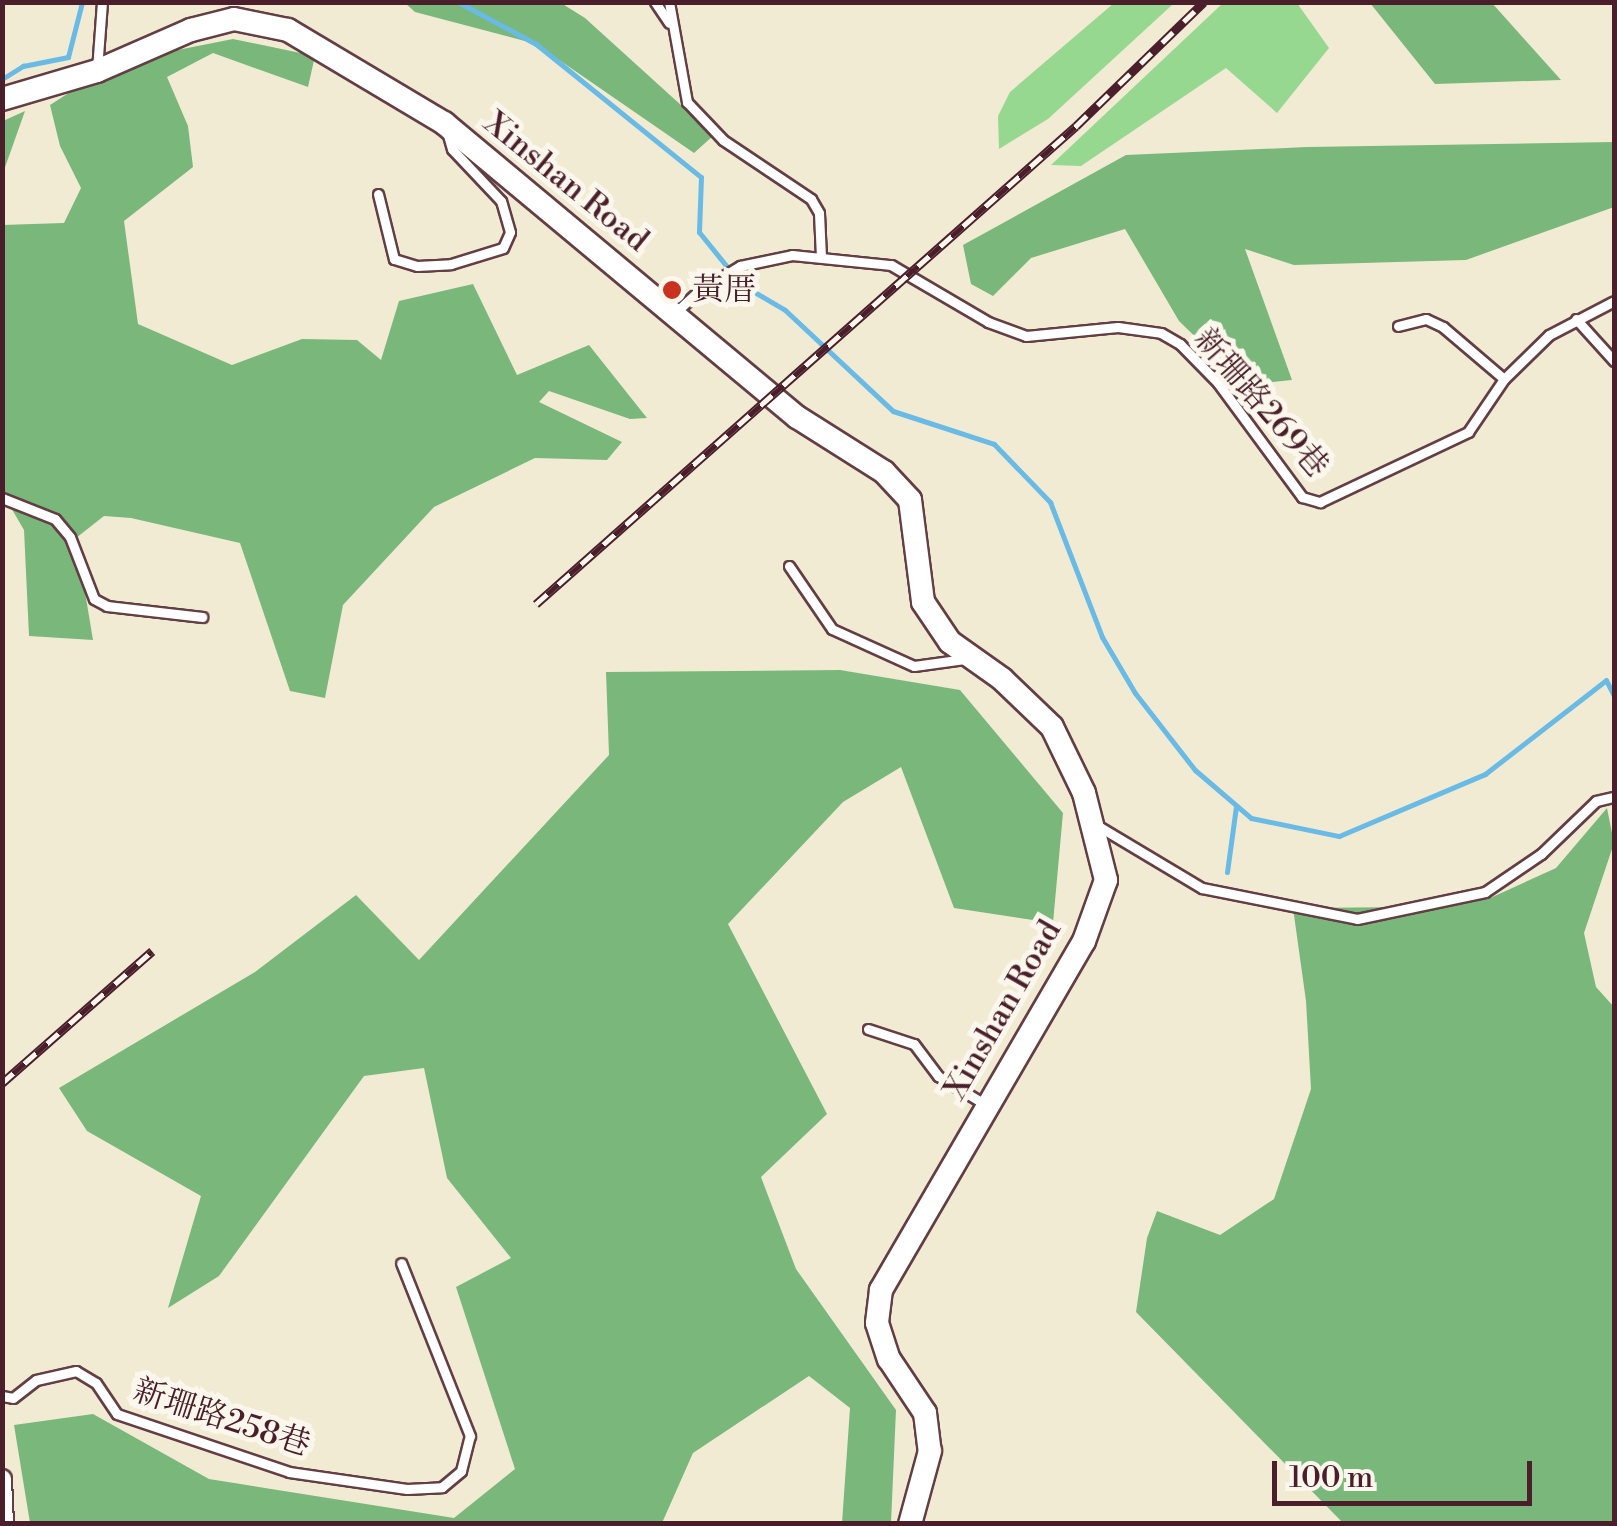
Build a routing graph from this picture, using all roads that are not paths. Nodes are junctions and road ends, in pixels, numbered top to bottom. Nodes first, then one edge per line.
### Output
1 (102, 2) edge
2 (654, 2) edge
3 (669, 2) edge
4 (670, 25) junction
5 (97, 71) junction
6 (2, 100) edge
7 (444, 123) junction
8 (378, 194) dead end
9 (821, 257) junction
10 (1614, 301) edge
11 (675, 313) junction
12 (1576, 319) junction
13 (1398, 326) dead end
14 (1614, 361) edge
15 (1504, 378) junction
16 (2, 498) edge
17 (790, 566) dead end
18 (202, 617) dead end
19 (972, 658) junction
20 (1614, 796) edge
21 (1092, 822) junction
22 (868, 1029) dead end
23 (986, 1105) junction
24 (401, 1263) dead end
25 (2, 1396) edge
26 (2, 1479) edge
27 (4, 1524) edge
28 (910, 1524) edge

1 - 5 lane
2 - 4 lane
3 - 4 lane
4 - 9 lane
5 - 6 street, Xinshan Road
5 - 7 street, Xinshan Road
7 - 8 lane
7 - 11 street, Xinshan Road
9 - 11 lane, 新珊路269巷
9 - 15 lane, 新珊路269巷
10 - 12 lane, 新珊路269巷
11 - 19 street, Xinshan Road
12 - 14 lane
12 - 15 lane, 新珊路269巷
13 - 15 lane
16 - 18 lane
17 - 19 lane
19 - 21 street, Xinshan Road
20 - 21 lane
21 - 23 street, Xinshan Road
22 - 23 lane
23 - 28 street, Xinshan Road
24 - 25 lane, 新珊路258巷
26 - 27 street

